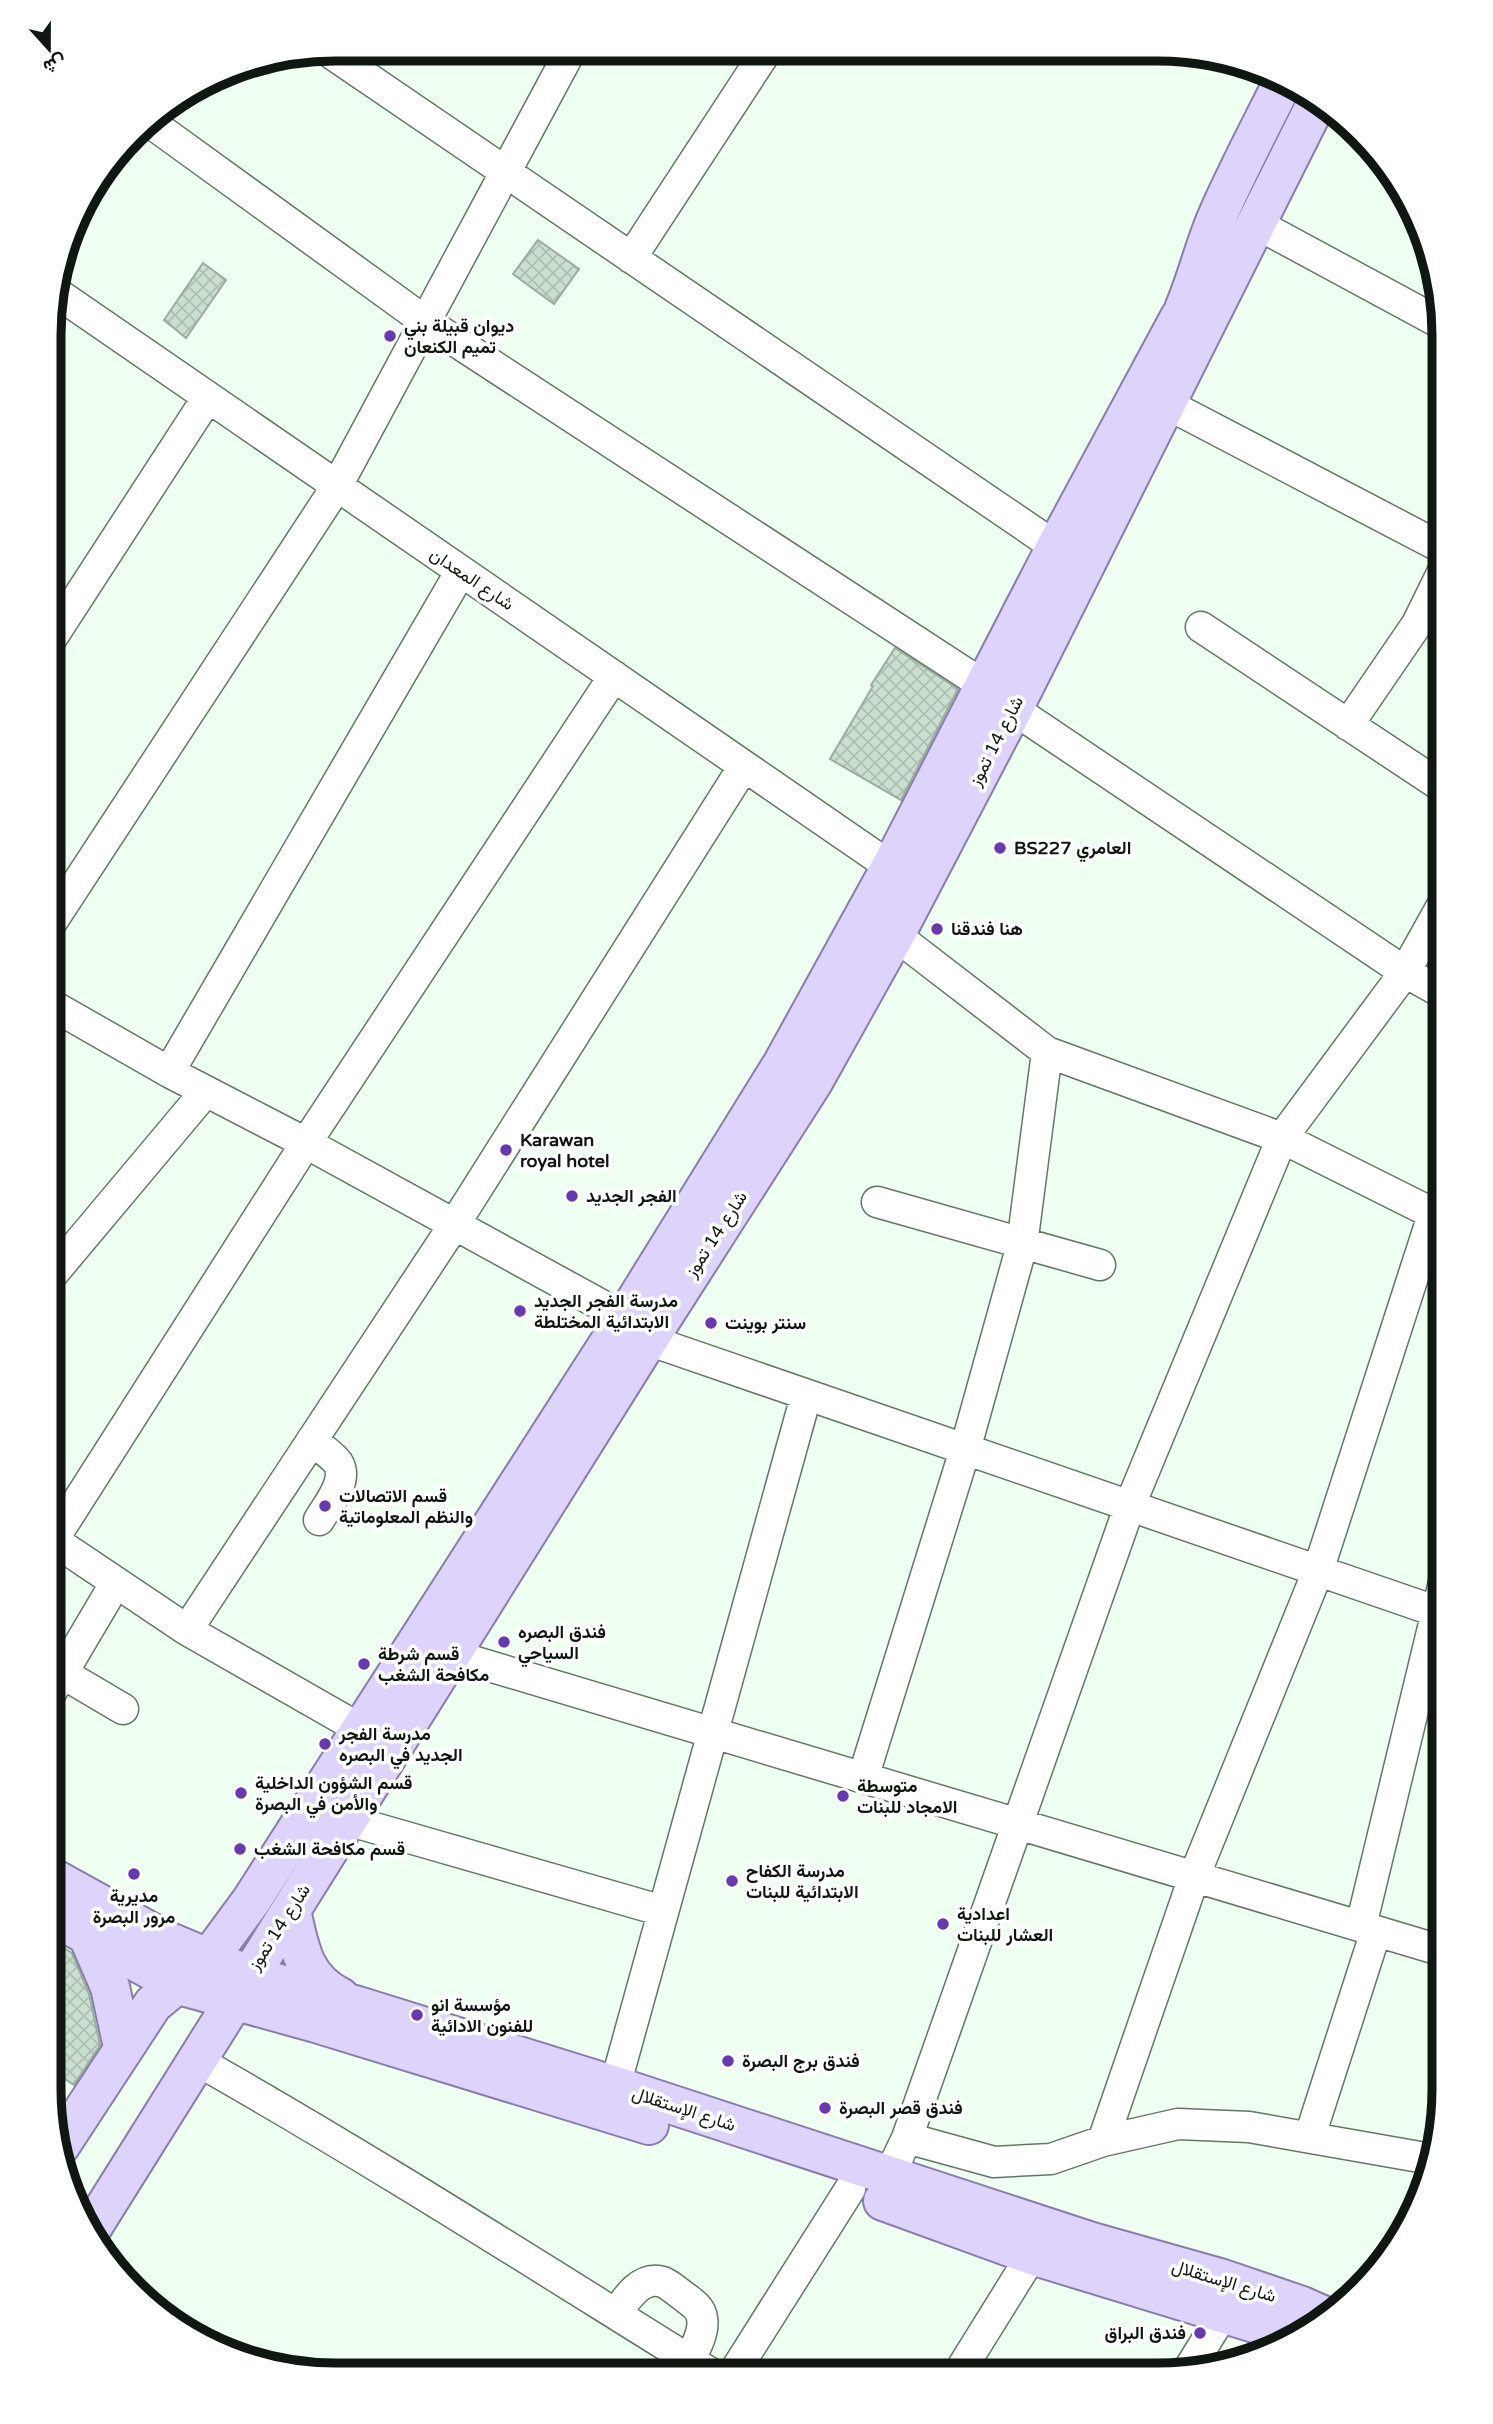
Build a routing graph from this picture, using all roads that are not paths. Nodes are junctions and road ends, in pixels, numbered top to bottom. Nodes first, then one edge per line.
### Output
1 (343, 61) edge
2 (565, 61) edge
3 (760, 61) edge
4 (1279, 90) edge
5 (1301, 101) edge
6 (1313, 109) edge
7 (1327, 120) edge
8 (159, 125) edge
9 (505, 171) junction
10 (1263, 205) junction
11 (631, 258) junction
12 (64, 298) edge
13 (1198, 309) junction
14 (1431, 317) edge
15 (426, 322) junction
16 (208, 397) junction
17 (1165, 403) junction
18 (337, 486) junction
19 (1432, 543) edge
20 (1056, 547) junction
21 (461, 571) junction
22 (1432, 594) edge
23 (61, 624) edge
24 (1201, 627) dead end
25 (614, 676) junction
26 (999, 698) junction
27 (1348, 724) junction
28 (744, 766) junction
29 (1432, 780) edge
30 (891, 867) junction
31 (61, 908) edge
32 (1432, 924) edge
33 (895, 935) junction
34 (1405, 972) junction
35 (1432, 987) edge
36 (61, 1010) edge
37 (1047, 1052) junction
38 (169, 1072) junction
39 (206, 1091) junction
40 (1282, 1138) junction
41 (306, 1143) junction
42 (877, 1202) dead end
43 (1432, 1214) edge
44 (454, 1225) junction
45 (1432, 1235) edge
46 (1023, 1245) junction
47 (61, 1264) edge
48 (1100, 1265) dead end
49 (637, 1329) junction
50 (806, 1395) junction
51 (312, 1440) junction
52 (965, 1450) junction
53 (1130, 1505) junction
54 (319, 1520) dead end
55 (61, 1523) edge
56 (61, 1546) edge
57 (1318, 1571) junction
58 (115, 1584) junction
59 (1432, 1611) edge
60 (187, 1630) junction
61 (1432, 1645) edge
62 (449, 1654) junction
63 (61, 1676) edge
64 (61, 1686) edge
65 (123, 1709) dead end
66 (362, 1730) junction
67 (713, 1733) junction
68 (863, 1778) junction
69 (347, 1820) junction
70 (1019, 1824) junction
71 (1194, 1877) junction
72 (61, 1883) edge
73 (291, 1910) junction
74 (663, 1911) junction
75 (61, 1921) edge
76 (1369, 1929) junction
77 (89, 1936) junction
78 (1432, 1948) edge
79 (209, 1958) junction
80 (179, 1985) junction
81 (240, 1988) junction
82 (358, 2006) junction
83 (316, 2024) junction
84 (123, 2047) junction
85 (196, 2060) junction
86 (615, 2086) junction
87 (66, 2136) edge
88 (1310, 2136) junction
89 (907, 2137) junction
90 (1103, 2141) junction
91 (1423, 2157) edge
92 (888, 2176) junction
93 (850, 2189) junction
94 (95, 2221) edge
95 (1032, 2255) junction
96 (1224, 2312) junction
97 (1315, 2313) edge
98 (615, 2314) junction
99 (1284, 2332) edge
100 (1195, 2360) edge
101 (695, 2363) edge
102 (701, 2363) edge
103 (740, 2363) edge
104 (965, 2363) edge

1 - 9 street
2 - 9 street
3 - 11 street
4 - 13 main road
5 - 10 main road
6 - 10 main road
7 - 10 main road
8 - 15 street
9 - 11 street
9 - 15 street
10 - 13 main road, شارع 14 تموز
10 - 14 street
11 - 20 street
12 - 16 street, شارع المعدان
13 - 17 main road, شارع 14 تموز
13 - 20 main road, شارع 14 تموز
15 - 18 street
15 - 26 street
16 - 18 street, شارع المعدان
16 - 23 street
17 - 19 street
17 - 26 main road, شارع 14 تموز
18 - 21 street, شارع المعدان
18 - 31 street
20 - 26 main road, شارع 14 تموز
21 - 25 street, شارع المعدان
21 - 38 street
22 - 27 street
24 - 27 street
25 - 28 street, شارع المعدان
25 - 41 street
26 - 30 main road, شارع 14 تموز
26 - 33 main road, شارع 14 تموز
26 - 34 street
27 - 29 street
28 - 30 street, شارع المعدان
28 - 44 street
30 - 49 main road, شارع 14 تموز
32 - 34 street
33 - 37 street
33 - 49 main road, شارع 14 تموز
34 - 35 street
34 - 40 street
36 - 38 street
37 - 40 street
37 - 46 street
38 - 39 street
39 - 41 street
39 - 47 street
40 - 43 street
40 - 53 street
41 - 44 street
41 - 55 street
42 - 46 street
44 - 49 street
44 - 51 street
45 - 57 street
46 - 48 street
46 - 52 street
49 - 50 street
49 - 62 main road, شارع 14 تموز
49 - 66 main road, شارع 14 تموز
50 - 52 street
50 - 67 street
51 - 54 street
51 - 60 street
52 - 53 street
52 - 68 street
53 - 57 street
53 - 70 street
56 - 58 street
57 - 59 street
57 - 71 street
58 - 60 street
58 - 63 street
60 - 66 street
61 - 76 street
62 - 67 street
62 - 69 main road, شارع 14 تموز
64 - 65 street
66 - 79 main road, شارع 14 تموز
67 - 68 street
67 - 74 street
68 - 70 street
69 - 73 main road, شارع 14 تموز
69 - 74 street
70 - 71 street
70 - 89 street
71 - 76 street
71 - 90 street
72 - 79 main road, شارع الإستقلال
73 - 81 main road, شارع 14 تموز
73 - 82 main road
74 - 86 street
75 - 77 main road, شارع الإستقلال
76 - 78 street
76 - 88 street
77 - 80 main road, شارع الإستقلال
77 - 84 main road
79 - 80 main road, شارع 14 تموز
79 - 81 main road, شارع الإستقلال
80 - 81 main road, شارع الإستقلال
80 - 84 main road, شارع 14 تموز
81 - 82 main road, شارع الإستقلال
81 - 83 main road, شارع الإستقلال
81 - 85 main road, شارع 14 تموز
82 - 86 main road, شارع الإستقلال
83 - 85 main road
83 - 93 main road, شارع الإستقلال
84 - 87 main road, شارع 14 تموز
85 - 94 main road, شارع 14 تموز
85 - 98 street
86 - 92 main road, شارع الإستقلال
88 - 90 street
88 - 91 street
89 - 90 street
89 - 92 street
92 - 97 main road, شارع الإستقلال
93 - 95 main road, شارع الإستقلال
93 - 103 street
95 - 96 main road, شارع الإستقلال
95 - 104 street
96 - 99 main road, شارع الإستقلال
96 - 100 street
98 - 101 street
98 - 102 street

